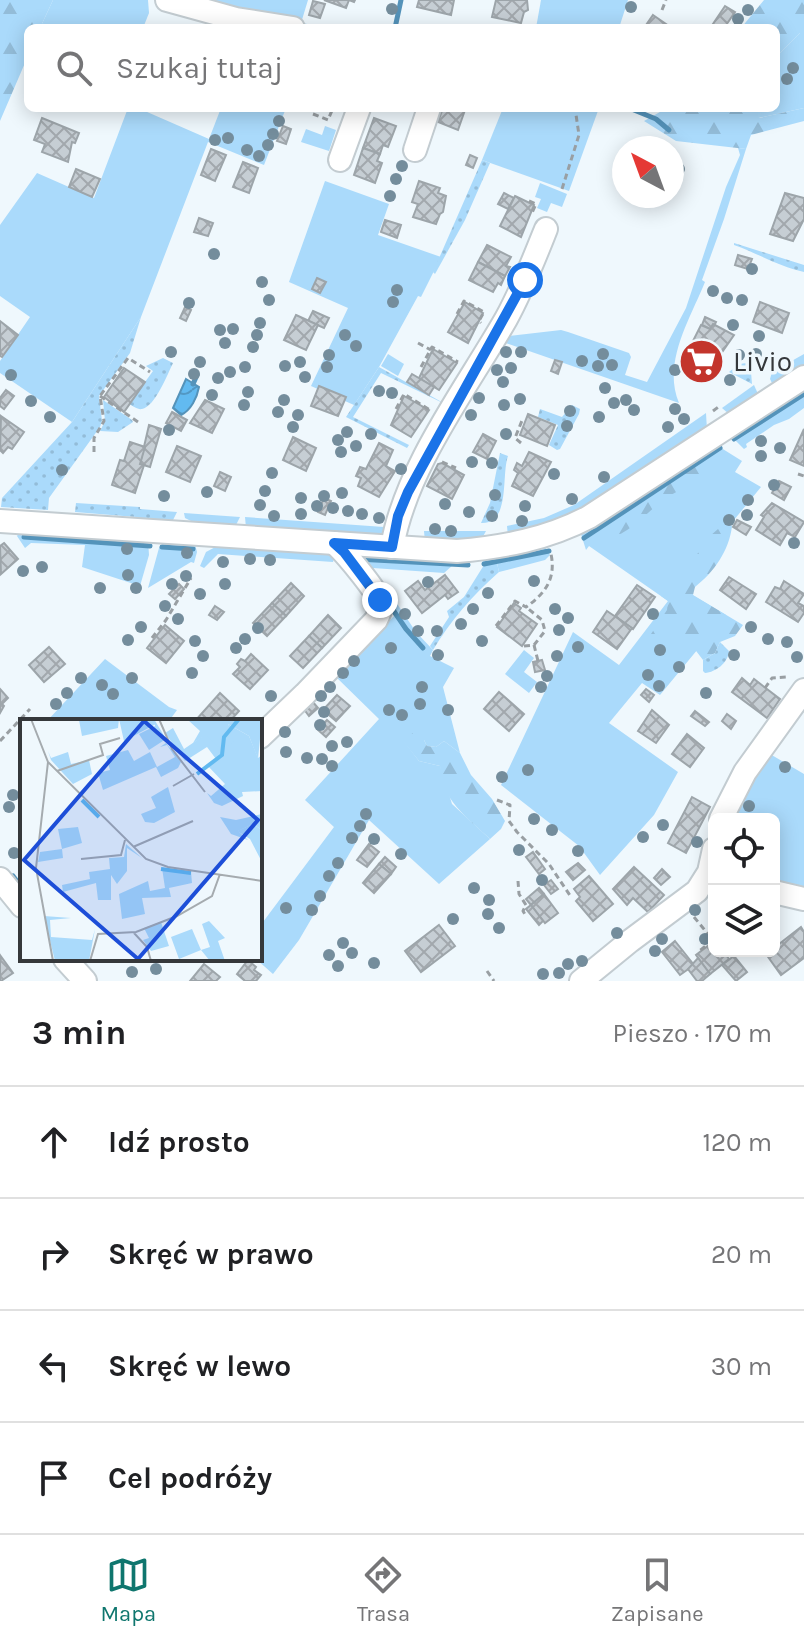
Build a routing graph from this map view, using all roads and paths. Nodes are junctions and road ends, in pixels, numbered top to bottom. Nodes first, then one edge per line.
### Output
1 (167, 0) edge
2 (666, 0) edge
3 (662, 10) dead end
4 (268, 24) edge
5 (331, 112) edge
6 (358, 112) edge
7 (428, 112) edge
8 (576, 112) edge
9 (313, 114) dead end
10 (415, 150) dead end
11 (340, 160) dead end
12 (562, 189) dead end
13 (546, 229) dead end
14 (457, 314) dead end
15 (477, 331) dead end
16 (418, 343) dead end
17 (431, 350) junction
18 (421, 367) dead end
19 (454, 370) dead end
20 (150, 372) dead end
21 (804, 377) edge
22 (100, 396) junction
23 (721, 405) dead end
24 (396, 409) dead end
25 (713, 411) dead end
26 (426, 417) dead end
27 (523, 418) dead end
28 (141, 424) dead end
29 (521, 443) dead end
30 (94, 452) dead end
31 (798, 474) dead end
32 (804, 476) edge
33 (0, 521) edge
34 (334, 543) junction
35 (392, 547) junction
36 (554, 568) dead end
37 (191, 578) dead end
38 (526, 607) junction
39 (496, 626) dead end
40 (533, 634) dead end
41 (152, 638) dead end
42 (540, 639) junction
43 (534, 645) junction
44 (524, 646) dead end
45 (538, 661) dead end
46 (795, 684) edge
47 (765, 688) dead end
48 (30, 709) dead end
49 (21, 719) edge
50 (20, 720) edge
51 (262, 735) edge
52 (0, 741) edge
53 (497, 800) dead end
54 (724, 813) edge
55 (708, 874) edge
56 (0, 879) edge
57 (518, 881) dead end
58 (780, 893) edge
59 (699, 896) edge
60 (571, 897) dead end
61 (804, 899) edge
62 (20, 904) edge
63 (526, 916) dead end
64 (698, 952) dead end
65 (67, 961) edge
66 (487, 971) dead end
67 (85, 981) edge
68 (494, 981) edge
69 (581, 981) edge

1 - 4 street
2 - 3 path
5 - 9 path
6 - 11 street
7 - 10 street
8 - 12 path
13 - 35 street
14 - 15 path
16 - 17 path
17 - 18 path
17 - 19 path
20 - 22 path
21 - 35 street
22 - 28 path
22 - 30 path
23 - 25 path
24 - 26 path
27 - 29 path
31 - 32 path
33 - 34 street
34 - 35 street
34 - 51 street
36 - 38 path
37 - 41 path
38 - 39 path
38 - 42 path
40 - 42 path
42 - 43 path
43 - 44 path
43 - 45 path
46 - 47 path
46 - 54 street
48 - 49 path
50 - 52 path
53 - 60 path
55 - 59 street
56 - 62 street
57 - 63 path
58 - 61 street
59 - 64 path
59 - 69 street
65 - 67 street
66 - 68 path

